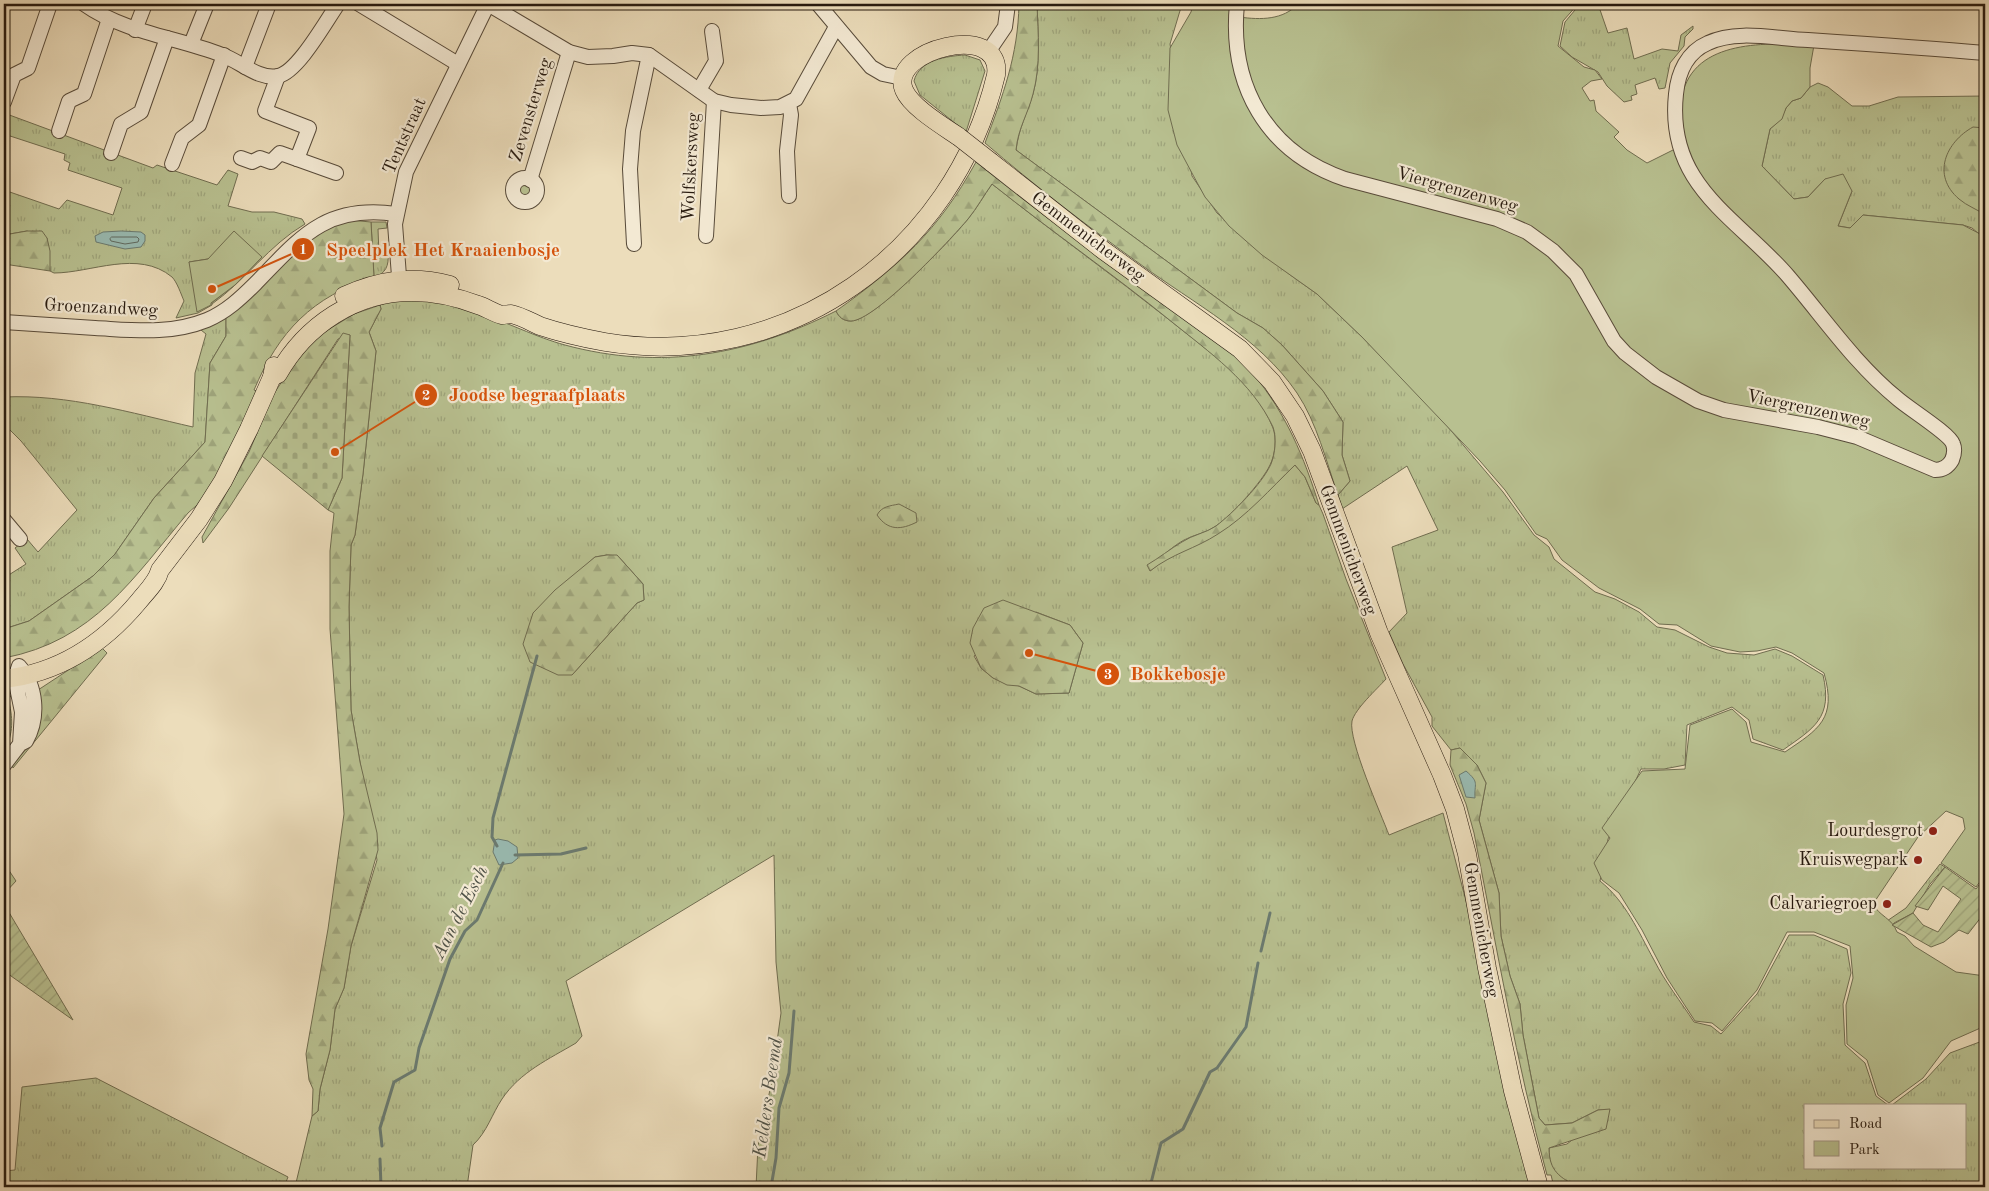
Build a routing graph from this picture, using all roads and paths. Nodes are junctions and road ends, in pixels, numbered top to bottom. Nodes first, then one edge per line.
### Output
1 (50, 4) edge
2 (84, 4) edge
3 (145, 4) edge
4 (206, 4) edge
5 (270, 4) edge
6 (338, 4) edge
7 (359, 4) edge
8 (488, 4) edge
9 (818, 4) edge
10 (1008, 4) edge
11 (1236, 4) edge
12 (109, 19) junction
13 (836, 27) junction
14 (135, 30) junction
15 (712, 31) dead end
16 (167, 38) junction
17 (191, 44) junction
18 (569, 52) junction
19 (988, 52) junction
20 (1985, 54) edge
21 (224, 55) junction
22 (649, 55) junction
23 (458, 64) junction
24 (245, 67) junction
25 (278, 76) junction
26 (902, 78) junction
27 (699, 90) junction
28 (714, 101) junction
29 (4, 102) edge
30 (789, 104) junction
31 (59, 131) dead end
32 (111, 152) dead end
33 (241, 158) dead end
34 (297, 159) junction
35 (172, 164) dead end
36 (336, 173) dead end
37 (530, 180) dead end
38 (790, 196) dead end
39 (396, 214) junction
40 (706, 236) dead end
41 (634, 244) dead end
42 (400, 286) junction
43 (4, 322) edge
44 (4, 520) edge
45 (20, 539) dead end
46 (14, 673) edge
47 (4, 765) edge
48 (1539, 1187) edge

1 - 29 street
2 - 12 street
3 - 14 street
4 - 17 street
5 - 24 street
6 - 25 street
7 - 23 street
8 - 18 street
8 - 23 street, Tentstraat
9 - 13 street
10 - 19 street
11 - 20 street, Viergrenzenweg
12 - 14 street
12 - 31 street
13 - 26 street
13 - 30 street
14 - 16 street
15 - 27 street
16 - 17 street
16 - 32 street
17 - 21 street
18 - 22 street
18 - 37 street, Zevensterweg
19 - 26 main road
19 - 42 main road
21 - 24 street
21 - 35 street
22 - 27 street
22 - 41 street
23 - 39 street, Tentstraat
24 - 25 street
25 - 34 street
26 - 48 main road, Gemmenicherweg, bridge
27 - 28 street
28 - 30 street
28 - 40 street, Wolfskersweg
30 - 38 street
33 - 34 street
34 - 36 street
39 - 42 street, Tentstraat
39 - 43 street, Groenzandweg
42 - 46 main road
44 - 45 street
46 - 47 street

